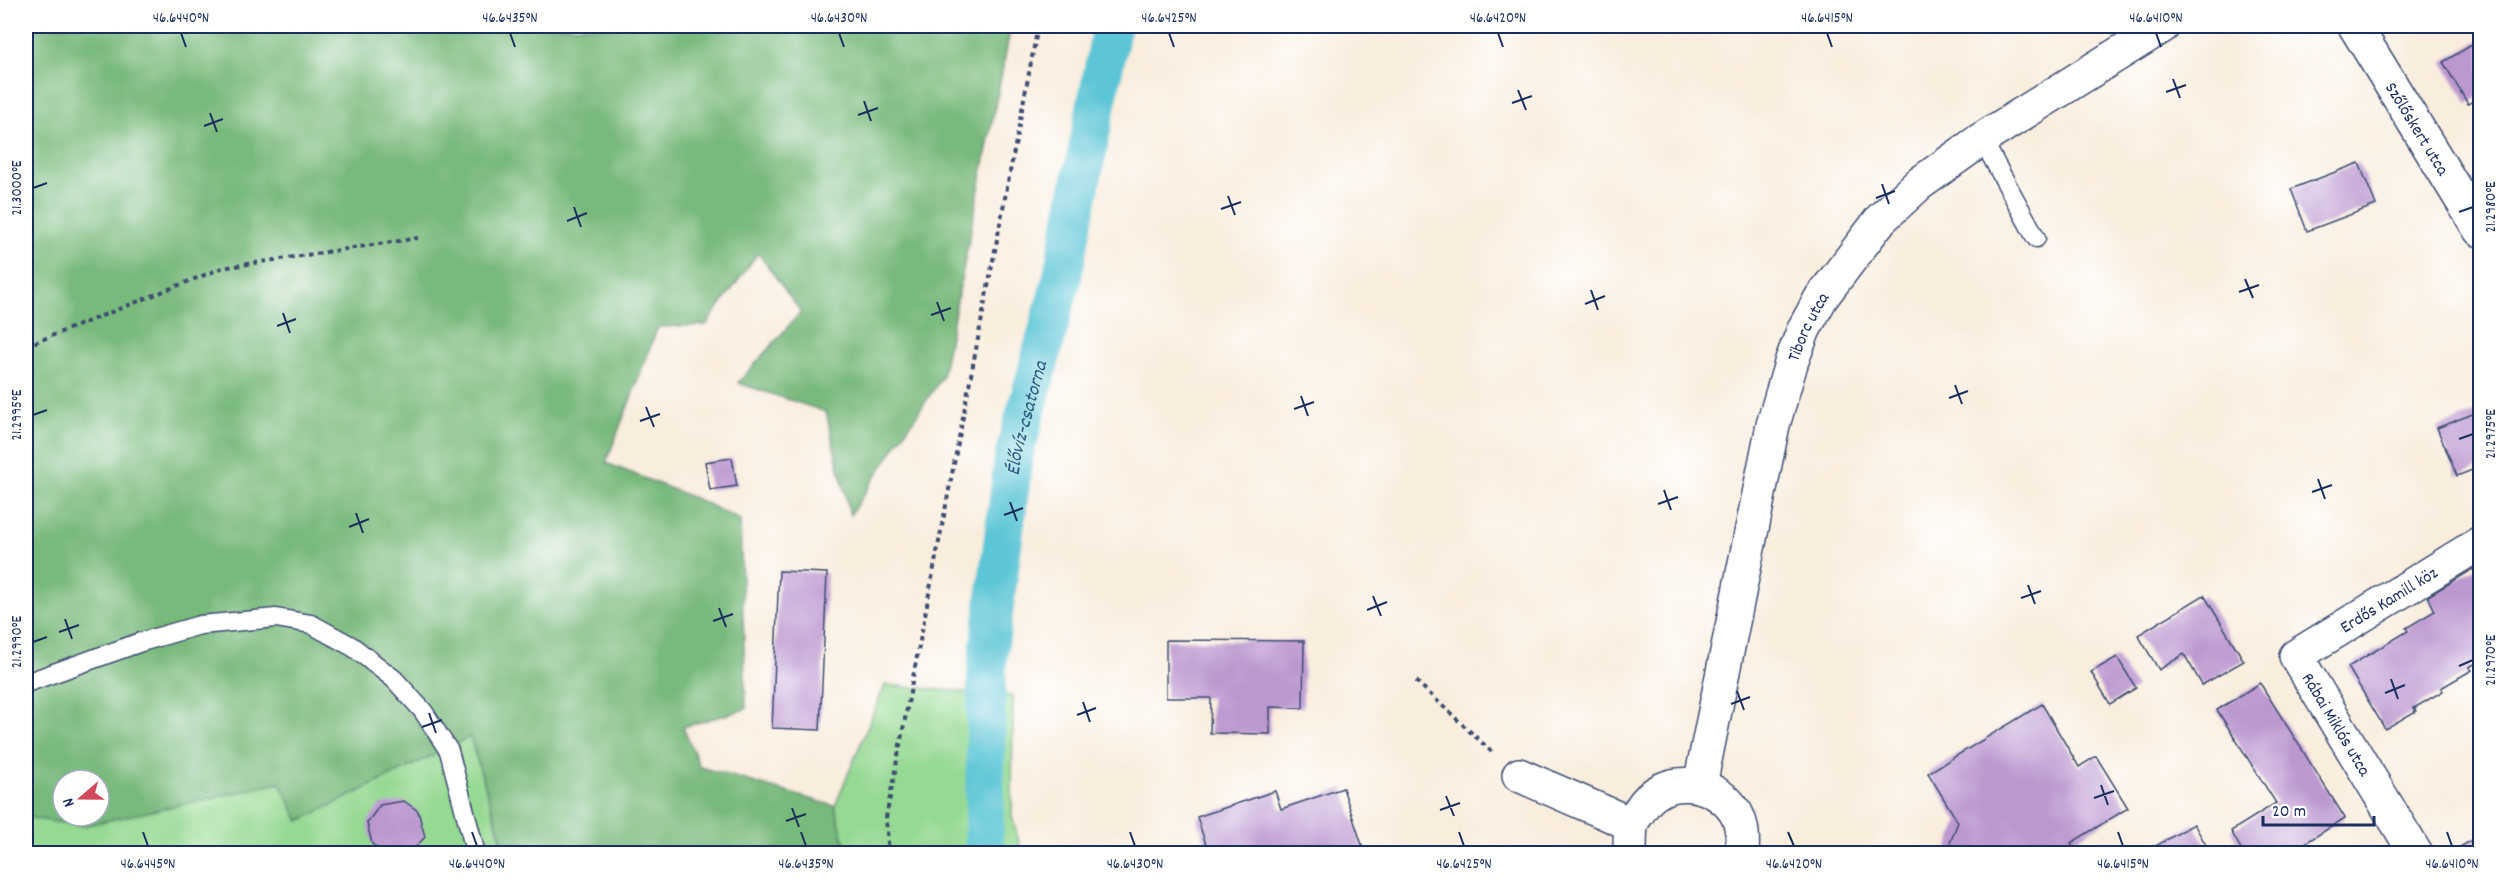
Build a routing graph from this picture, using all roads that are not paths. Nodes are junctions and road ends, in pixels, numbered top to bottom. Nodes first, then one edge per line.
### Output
1 (2163, 26) edge
2 (2355, 26) edge
3 (1982, 139) junction
4 (2481, 230) edge
5 (2036, 238) dead end
6 (2481, 543) edge
7 (2296, 656) joint
8 (26, 683) edge
9 (1519, 775) road end
10 (1700, 785) junction
11 (1631, 838) edge
12 (476, 854) edge
13 (1742, 854) edge
14 (2416, 854) edge

1 - 3 street, Tiborc utca
2 - 4 street, Szőlőskert utca
3 - 5 lane
3 - 10 street, Tiborc utca
6 - 7 street, Erdős Kamill köz
7 - 14 street, Rábai Miklós utca
8 - 12 lane
9 - 11 street
10 - 11 street
10 - 13 street

